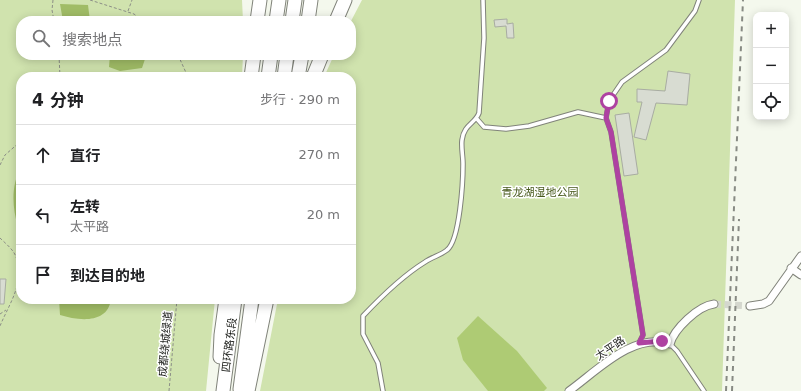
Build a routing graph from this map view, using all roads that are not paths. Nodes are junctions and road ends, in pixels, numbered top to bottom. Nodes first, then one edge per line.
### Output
1 (251, 0) edge
2 (260, 0) edge
3 (279, 0) edge
4 (295, 0) edge
5 (311, 0) edge
6 (345, 0) edge
7 (483, 0) edge
8 (698, 0) edge
9 (251, 16) edge
10 (258, 16) edge
11 (277, 16) edge
12 (293, 16) edge
13 (309, 16) edge
14 (338, 16) edge
15 (253, 60) edge
16 (270, 60) edge
17 (286, 60) edge
18 (301, 60) edge
19 (320, 60) edge
20 (251, 72) edge
21 (269, 72) edge
22 (285, 72) edge
23 (299, 72) edge
24 (315, 72) edge
25 (606, 118) junction
26 (477, 119) junction
27 (801, 256) edge
28 (791, 268) junction
29 (801, 275) edge
30 (225, 304) edge
31 (235, 304) edge
32 (251, 304) edge
33 (266, 304) edge
34 (714, 304) tunnel mouth
35 (750, 306) tunnel mouth
36 (639, 343) junction
37 (670, 344) junction
38 (220, 391) edge
39 (223, 391) edge
40 (240, 391) edge
41 (248, 391) edge
42 (382, 391) edge
43 (569, 391) edge
44 (704, 391) edge

1 - 9 highway
2 - 10 highway
3 - 11 highway
4 - 12 highway
5 - 13 highway
6 - 14 highway
7 - 26 lane
8 - 25 lane
15 - 20 highway
16 - 21 highway
17 - 22 highway
18 - 23 highway
19 - 24 highway
25 - 26 lane
25 - 36 lane
26 - 42 lane
27 - 28 street
28 - 29 street
28 - 35 street
30 - 38 highway
31 - 39 highway, 四环路东段
32 - 40 highway, 四环路东段
33 - 41 highway
34 - 37 street
36 - 37 street, 太平路
36 - 43 street, 太平路
37 - 44 lane

